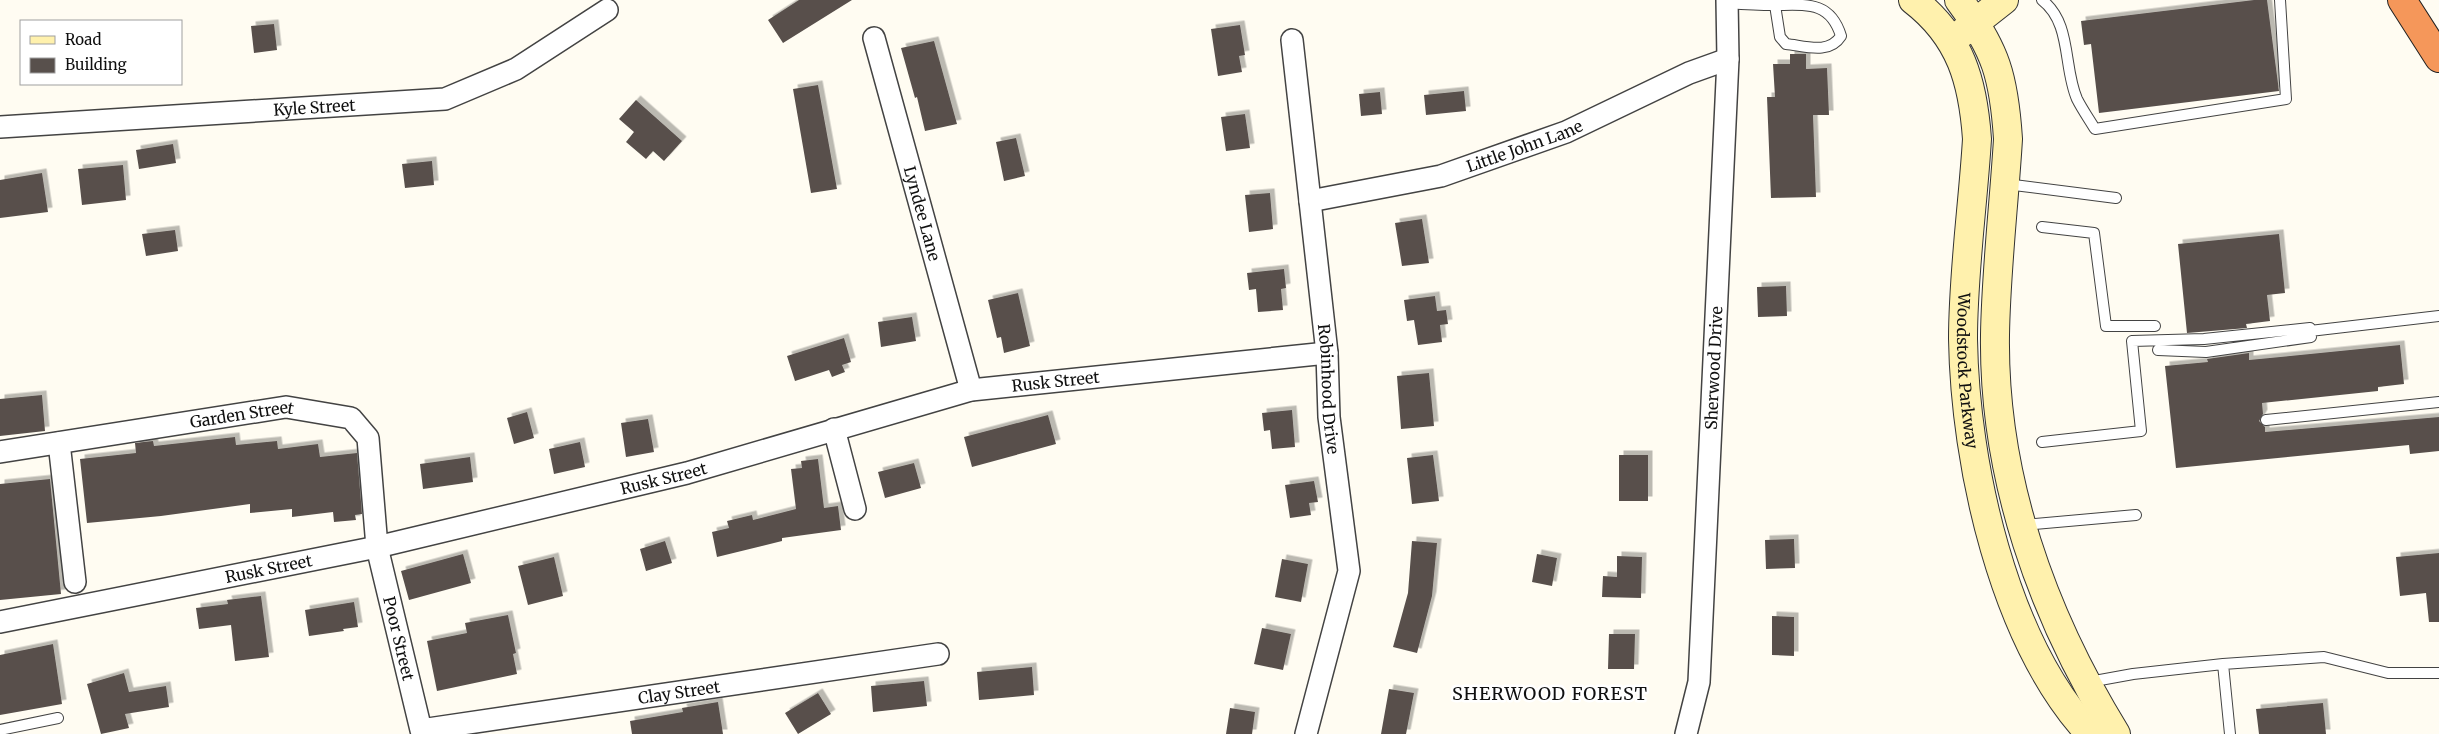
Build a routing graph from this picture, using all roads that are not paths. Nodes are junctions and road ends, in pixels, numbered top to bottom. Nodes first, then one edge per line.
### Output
1 (1913, 0) edge
2 (1959, 0) edge
3 (2004, 0) edge
4 (2042, 0) edge
5 (2062, 0) edge
6 (2280, 0) edge
7 (2402, 0) edge
8 (1727, 1) edge
9 (1775, 5) junction
10 (2053, 8) junction
11 (607, 10) dead end
12 (1976, 23) junction
13 (874, 38) dead end
14 (1292, 40) dead end
15 (1951, 40) junction
16 (2439, 58) edge
17 (1728, 59) junction
18 (0, 127) edge
19 (2005, 184) junction
20 (2116, 198) dead end
21 (1310, 201) junction
22 (2042, 227) dead end
23 (2439, 316) edge
24 (2155, 326) dead end
25 (1328, 353) junction
26 (971, 390) junction
27 (2439, 402) edge
28 (2266, 420) dead end
29 (834, 429) junction
30 (2042, 442) dead end
31 (60, 443) junction
32 (0, 452) edge
33 (855, 509) dead end
34 (2136, 516) dead end
35 (2021, 525) junction
36 (377, 547) junction
37 (75, 582) dead end
38 (0, 622) edge
39 (938, 654) dead end
40 (2223, 664) junction
41 (2439, 673) edge
42 (2085, 683) junction
43 (58, 718) dead end
44 (0, 730) edge
45 (421, 730) joint
46 (1306, 734) edge
47 (1686, 734) edge
48 (2090, 734) edge
49 (2116, 734) edge
50 (2230, 734) edge

1 - 15 main road, Woodstock Parkway
2 - 12 main road, Woodstock Parkway
3 - 12 main road
4 - 10 lane
5 - 10 lane
6 - 10 lane
7 - 16 highway
8 - 9 lane
8 - 17 street, Sherwood Drive
9 - 9 lane
11 - 18 street, Kyle Street
12 - 15 main road
12 - 19 main road, Woodstock Parkway
13 - 26 street, Lyndee Lane
14 - 21 street, Robinhood Drive
15 - 48 main road, Woodstock Parkway
17 - 21 street, Little John Lane
17 - 47 street, Sherwood Drive
19 - 20 lane
19 - 35 main road, Woodstock Parkway
21 - 25 street, Robinhood Drive
22 - 24 lane
23 - 30 lane
25 - 26 street, Rusk Street
25 - 46 street, Robinhood Drive
26 - 29 street, Rusk Street
27 - 28 lane
29 - 33 street
29 - 36 street, Rusk Street
31 - 32 street, Garden Street
31 - 36 street, Garden Street
31 - 37 street
34 - 35 lane
35 - 42 main road, Woodstock Parkway
36 - 38 street, Rusk Street
36 - 45 street, Poor Street
39 - 45 street, Clay Street
40 - 41 lane
40 - 42 lane
40 - 50 lane
42 - 49 main road, Woodstock Parkway
43 - 44 lane

